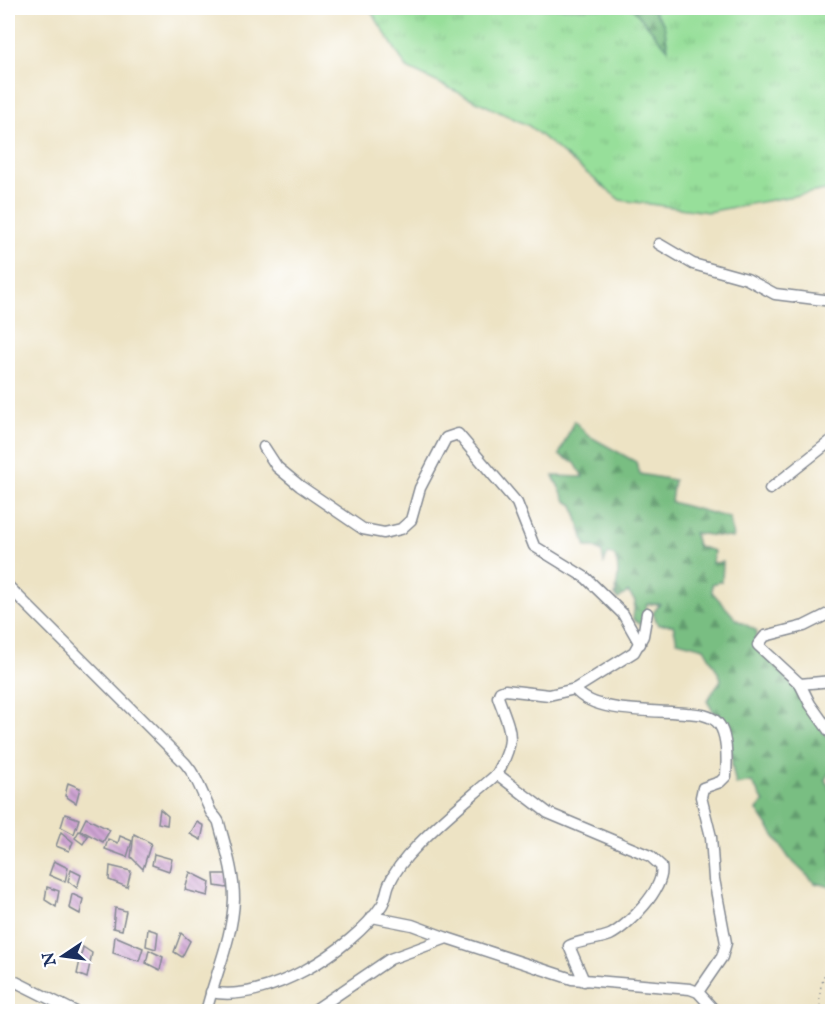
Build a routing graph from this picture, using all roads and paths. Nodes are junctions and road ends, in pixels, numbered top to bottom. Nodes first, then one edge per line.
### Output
1 (659, 244) dead end
2 (832, 301) edge
3 (832, 440) edge
4 (264, 447) dead end
5 (770, 489) dead end
6 (8, 586) edge
7 (832, 612) edge
8 (647, 613) dead end
9 (640, 644) junction
10 (832, 681) edge
11 (800, 684) junction
12 (575, 689) junction
13 (832, 735) edge
14 (496, 774) junction
15 (372, 917) junction
16 (447, 938) junction
17 (829, 959) dead end
18 (8, 978) edge
19 (584, 981) junction
20 (211, 992) junction
21 (698, 992) junction
22 (76, 1011) edge
23 (206, 1011) edge
24 (312, 1011) edge
25 (716, 1011) edge
26 (820, 1011) edge

1 - 2 street
3 - 5 street
4 - 9 street
6 - 20 street
7 - 11 street
8 - 9 street
9 - 12 street
10 - 11 street
11 - 13 street
12 - 14 street
12 - 21 street
14 - 15 street
14 - 19 street
15 - 16 street
15 - 20 street
16 - 19 street
16 - 24 street
17 - 26 path
18 - 22 street
19 - 21 street
20 - 23 street
21 - 25 street

